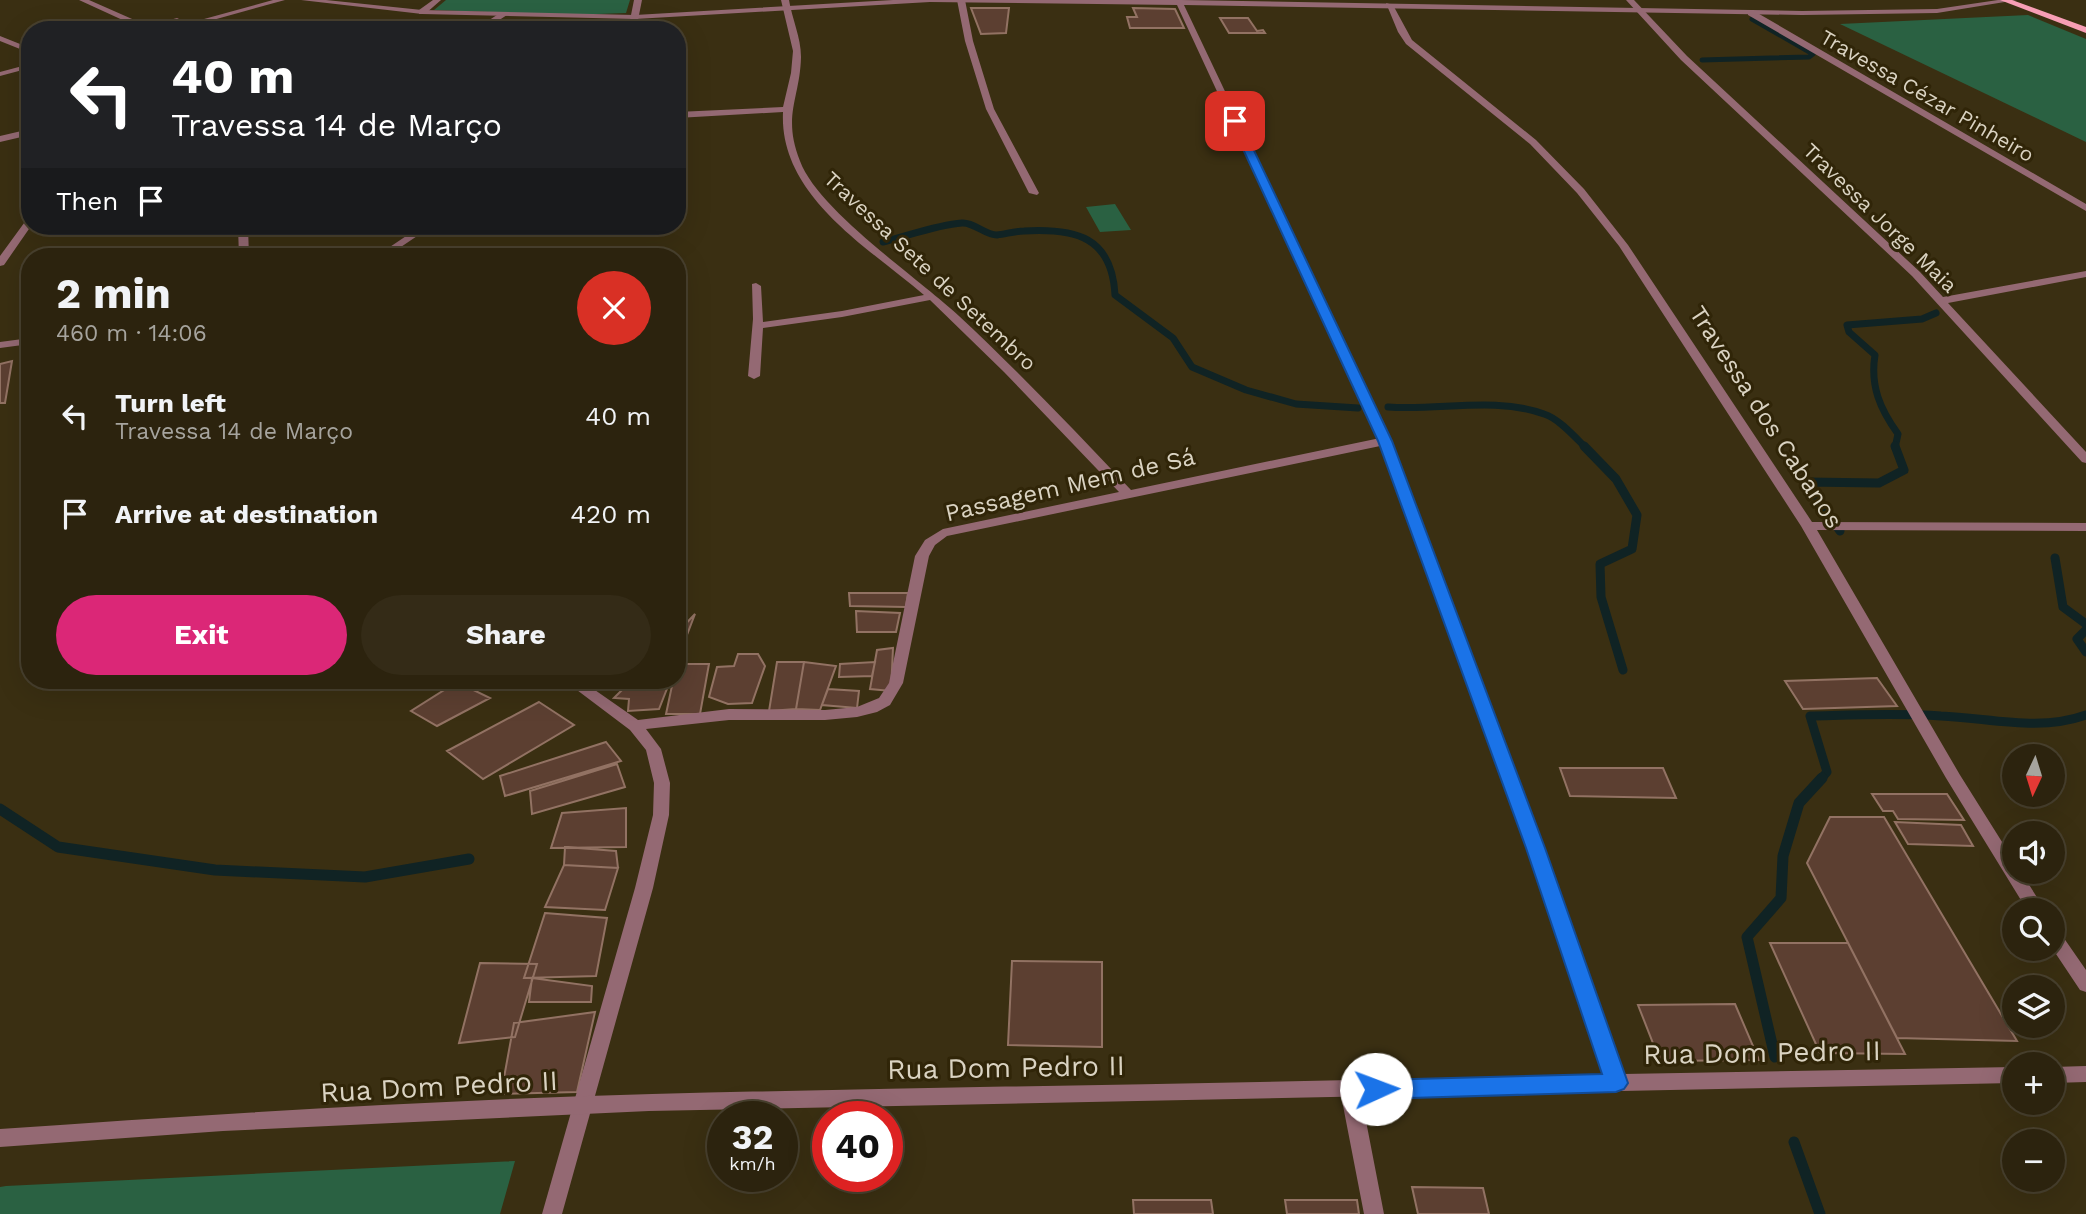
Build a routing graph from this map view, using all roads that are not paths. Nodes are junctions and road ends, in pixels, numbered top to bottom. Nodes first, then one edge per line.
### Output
1 (83, 0) edge
2 (253, 0) edge
3 (281, 0) edge
4 (305, 0) edge
5 (437, 0) edge
6 (638, 0) edge
7 (961, 0) edge
8 (1630, 0) edge
9 (2009, 0) edge
10 (2024, 0) edge
11 (1178, 1) edge
12 (1373, 2) edge
13 (786, 3) edge
14 (1389, 5) junction
15 (1641, 10) junction
16 (422, 12) junction
17 (1751, 13) junction
18 (503, 15) junction
19 (635, 17) junction
20 (129, 21) edge
21 (176, 21) edge
22 (203, 21) edge
23 (493, 21) edge
24 (634, 21) edge
25 (2086, 23) edge
26 (2086, 30) edge
27 (0, 38) edge
28 (21, 47) edge
29 (21, 60) edge
30 (13, 62) junction
31 (21, 65) edge
32 (0, 66) edge
33 (21, 69) edge
34 (0, 74) edge
35 (787, 109) junction
36 (686, 115) edge
37 (21, 134) edge
38 (0, 139) edge
39 (1034, 193) dead end
40 (2086, 208) edge
41 (21, 234) edge
42 (413, 235) edge
43 (394, 248) edge
44 (0, 263) edge
45 (2086, 274) edge
46 (756, 286) dead end
47 (931, 297) junction
48 (1940, 301) junction
49 (756, 326) junction
50 (21, 342) edge
51 (0, 345) edge
52 (754, 376) dead end
53 (1385, 441) junction
54 (2086, 459) edge
55 (1127, 493) junction
56 (1808, 526) junction
57 (2086, 527) edge
58 (583, 689) edge
59 (635, 726) junction
60 (2028, 898) edge
61 (2065, 954) edge
62 (2086, 985) edge
63 (2086, 1074) edge
64 (2002, 1075) edge
65 (2065, 1075) edge
66 (1616, 1083) junction
67 (1350, 1090) junction
68 (582, 1107) junction
69 (0, 1138) edge
70 (552, 1214) edge
71 (1374, 1214) edge

1 - 20 street
2 - 21 street
3 - 22 street
4 - 16 street
5 - 16 street
6 - 19 street
7 - 11 street
7 - 13 street
7 - 39 street
8 - 15 street, Travessa Jorge Maia
9 - 17 street
9 - 26 main road
10 - 25 main road
11 - 12 street
11 - 53 street
12 - 14 street
13 - 19 street
13 - 35 street, Travessa Sete de Setembro
14 - 15 street
14 - 56 street, Travessa dos Cabanos
15 - 17 street
15 - 48 street, Travessa Jorge Maia
16 - 18 street
17 - 40 street, Travessa Cézar Pinheiro
18 - 19 street
18 - 23 street
19 - 24 street
27 - 28 street
29 - 30 street
30 - 31 street
30 - 32 street
33 - 34 street
35 - 36 street
35 - 47 street, Travessa Sete de Setembro
37 - 38 street
41 - 44 street
42 - 43 street
45 - 48 street
46 - 49 street
47 - 49 street
47 - 55 street, Travessa Sete de Setembro
48 - 54 street, Travessa Jorge Maia
49 - 52 street
50 - 51 street
53 - 55 street, Passagem Mem de Sá
53 - 66 street
55 - 59 street, Passagem Mem de Sá
56 - 57 street
56 - 60 street, Travessa dos Cabanos
58 - 59 street
59 - 68 street
61 - 62 street
63 - 65 street
64 - 66 street, Rua Dom Pedro II
66 - 67 street, Rua Dom Pedro II
67 - 68 street, Rua Dom Pedro II
67 - 71 street
68 - 69 street, Rua Dom Pedro II
68 - 70 street

